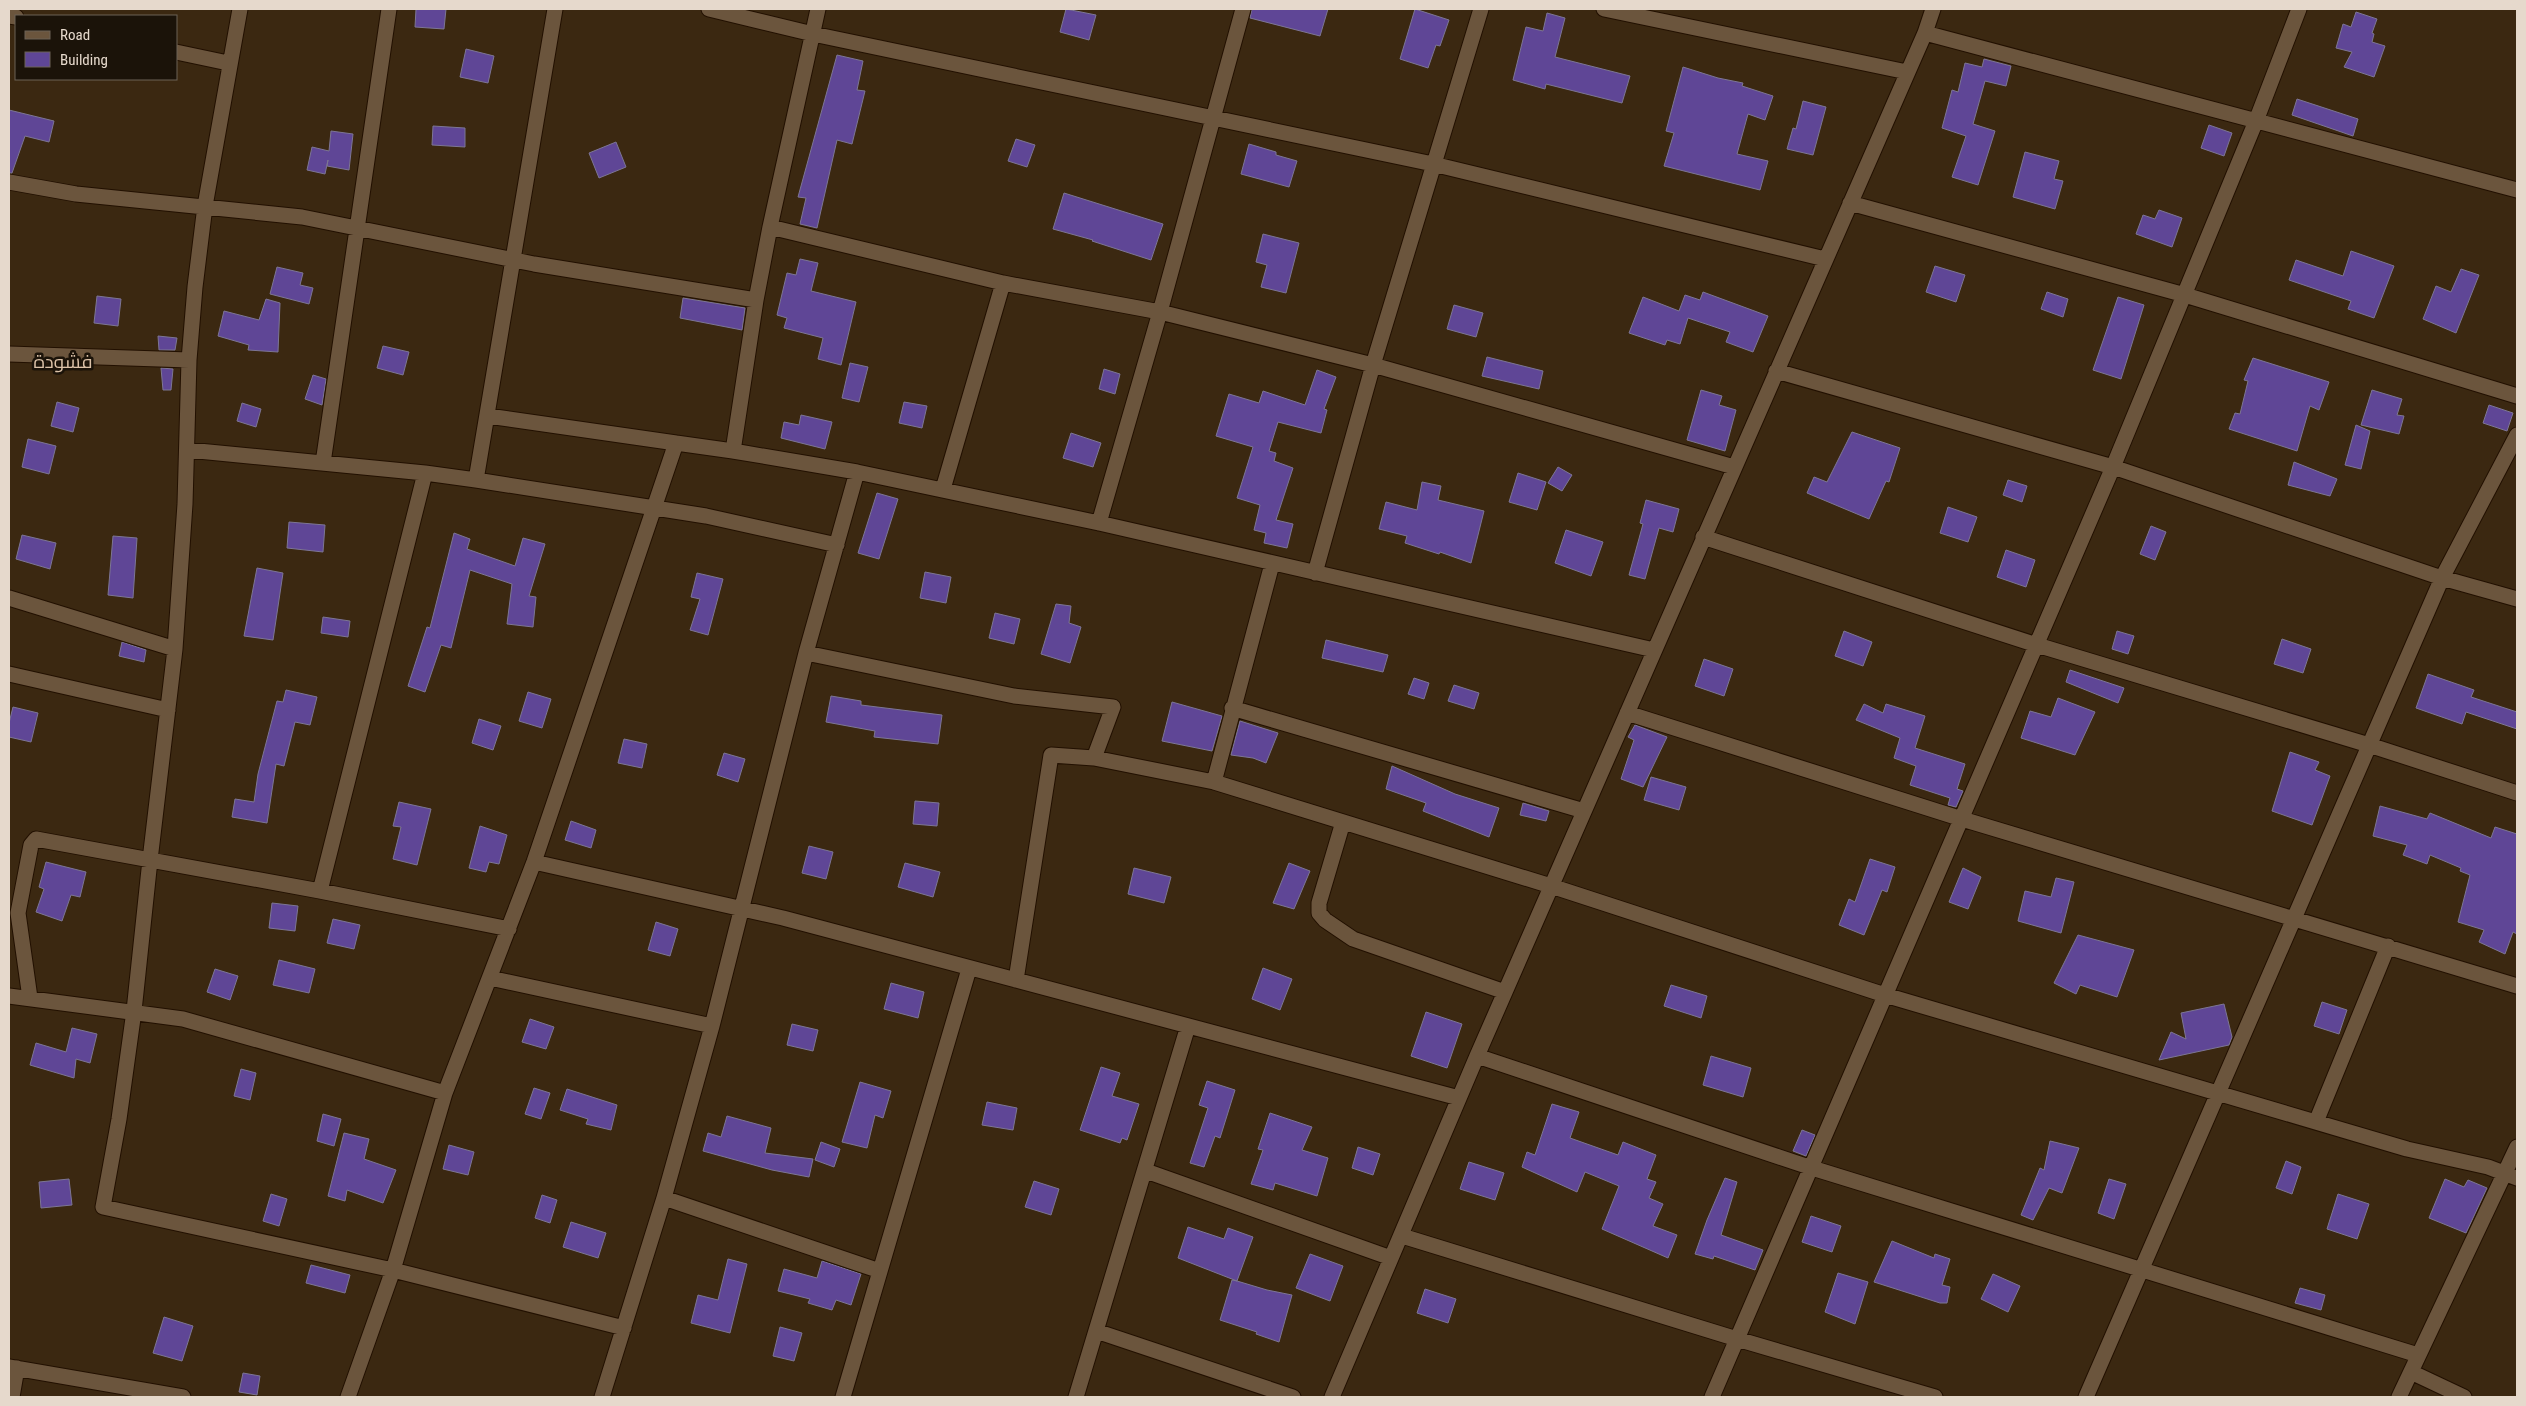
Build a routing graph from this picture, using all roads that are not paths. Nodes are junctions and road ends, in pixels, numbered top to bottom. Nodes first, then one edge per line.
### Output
1 (240, 9) edge
2 (389, 9) edge
3 (555, 9) edge
4 (709, 9) edge
5 (818, 9) edge
6 (1243, 9) edge
7 (1481, 9) edge
8 (1604, 9) edge
9 (1933, 9) edge
10 (2299, 9) edge
11 (1924, 33) junction
12 (813, 34) junction
13 (178, 52) edge
14 (228, 63) junction
15 (1907, 72) junction
16 (1212, 118) junction
17 (2256, 121) junction
18 (1433, 164) junction
19 (9, 182) edge
20 (2517, 190) edge
21 (1850, 202) junction
22 (205, 206) junction
23 (357, 227) junction
24 (770, 227) junction
25 (512, 259) junction
26 (1825, 259) junction
27 (1003, 283) junction
28 (2185, 295) junction
29 (756, 300) junction
30 (1160, 312) junction
31 (9, 354) edge
32 (189, 360) junction
33 (1373, 365) junction
34 (1776, 371) junction
35 (2517, 396) edge
36 (488, 416) junction
37 (2517, 435) edge
38 (676, 443) junction
39 (188, 450) junction
40 (733, 451) junction
41 (323, 463) junction
42 (1734, 467) junction
43 (2113, 467) junction
44 (857, 472) junction
45 (426, 473) junction
46 (476, 480) junction
47 (943, 489) junction
48 (653, 508) junction
49 (1099, 523) junction
50 (1703, 537) junction
51 (836, 545) junction
52 (1272, 564) junction
53 (1315, 574) junction
54 (2442, 578) junction
55 (9, 598) edge
56 (2517, 599) edge
57 (2037, 645) junction
58 (175, 650) junction
59 (1654, 650) junction
60 (806, 654) junction
61 (9, 674) edge
62 (1232, 708) junction
63 (168, 710) junction
64 (1627, 712) junction
65 (2369, 745) junction
66 (1094, 758) junction
67 (1214, 782) junction
68 (2517, 793) edge
69 (1584, 811) junction
70 (1962, 820) junction
71 (1343, 822) junction
72 (150, 860) junction
73 (534, 862) junction
74 (1551, 886) junction
75 (320, 891) junction
76 (743, 910) junction
77 (2295, 918) junction
78 (509, 929) junction
79 (2388, 946) junction
80 (969, 969) junction
81 (490, 978) junction
82 (1016, 980) junction
83 (2517, 986) edge
84 (1505, 992) junction
85 (1885, 995) junction
86 (9, 996) edge
87 (30, 998) junction
88 (134, 1011) junction
89 (712, 1026) junction
90 (1188, 1026) junction
91 (1477, 1056) junction
92 (2220, 1092) junction
93 (445, 1094) junction
94 (1459, 1098) junction
95 (2316, 1122) junction
96 (2517, 1147) edge
97 (1812, 1168) junction
98 (1146, 1172) junction
99 (2511, 1175) edge
100 (664, 1198) junction
101 (1402, 1236) junction
102 (1391, 1258) junction
103 (393, 1270) junction
104 (2142, 1270) junction
105 (880, 1271) junction
106 (624, 1328) junction
107 (1096, 1331) junction
108 (1737, 1340) junction
109 (2418, 1355) junction
110 (13, 1368) edge
111 (2411, 1372) junction
112 (12, 1397) edge
113 (182, 1397) edge
114 (348, 1397) edge
115 (602, 1397) edge
116 (842, 1397) edge
117 (1076, 1397) edge
118 (1293, 1397) edge
119 (1332, 1397) edge
120 (1712, 1397) edge
121 (1935, 1397) edge
122 (2086, 1397) edge
123 (2399, 1397) edge
124 (2464, 1397) edge

1 - 14 street
2 - 23 street
3 - 25 street
4 - 12 street
5 - 12 street
6 - 16 street
7 - 18 street
8 - 15 street
9 - 11 street
10 - 17 street
11 - 15 street
11 - 17 street
12 - 16 street
12 - 24 street
13 - 14 street
14 - 22 street
15 - 21 street
16 - 18 street
16 - 30 street
17 - 20 street
17 - 28 street
18 - 26 street
18 - 33 street
19 - 22 street
21 - 26 street
21 - 28 street
22 - 23 street
22 - 32 street
23 - 25 street
23 - 41 street
24 - 27 street
24 - 29 street
25 - 29 street
25 - 36 street
26 - 34 street
27 - 30 street
27 - 47 street
28 - 35 street
28 - 43 street
29 - 40 street
30 - 33 street
30 - 49 street
31 - 32 street
32 - 39 street
33 - 42 street
33 - 53 street
34 - 42 street
34 - 43 street
36 - 38 street
36 - 46 street
37 - 54 street
38 - 40 street
38 - 48 street
39 - 41 street
39 - 58 street
40 - 44 street
41 - 45 street
42 - 50 street
43 - 54 street
43 - 57 street
44 - 47 street
44 - 51 street
45 - 46 street
45 - 75 street
46 - 48 street
47 - 49 street
48 - 51 street
48 - 73 street
49 - 52 street
50 - 57 street
50 - 59 street
51 - 60 street
52 - 53 street
52 - 62 street
53 - 59 street
54 - 56 street
54 - 65 street
55 - 58 street
57 - 65 street
57 - 70 street
58 - 63 street
59 - 64 street
60 - 66 street
60 - 76 street
61 - 63 street
62 - 67 street
62 - 69 street
63 - 72 street
64 - 69 street
64 - 70 street
65 - 68 street
65 - 77 street
66 - 67 street
66 - 82 street
67 - 71 street
69 - 74 street
70 - 77 street
70 - 85 street
71 - 74 street
71 - 84 street
72 - 75 street
72 - 87 street
72 - 88 street
73 - 76 street
73 - 78 street
74 - 84 street
74 - 85 street
75 - 78 street
76 - 80 street
76 - 89 street
77 - 79 street
77 - 92 street
78 - 81 street
79 - 83 street
79 - 95 street
80 - 82 street
80 - 105 street
81 - 89 street
81 - 93 street
82 - 90 street
84 - 91 street
85 - 92 street
85 - 97 street
86 - 87 street
87 - 88 street
88 - 93 street
88 - 103 street
89 - 100 street
90 - 94 street
90 - 98 street
91 - 94 street
91 - 97 street
92 - 95 street
92 - 104 street
93 - 103 street
94 - 101 street
95 - 99 street
96 - 99 street
97 - 104 street
97 - 108 street
98 - 102 street
98 - 107 street
99 - 109 street
100 - 105 street
100 - 106 street
101 - 102 street
101 - 108 street
102 - 119 street
103 - 106 street
103 - 114 street
104 - 109 street
104 - 122 street
105 - 116 street
106 - 115 street
107 - 117 street
107 - 118 street
108 - 120 street
108 - 121 street
109 - 111 street
110 - 112 street
110 - 113 street
111 - 123 street
111 - 124 street

